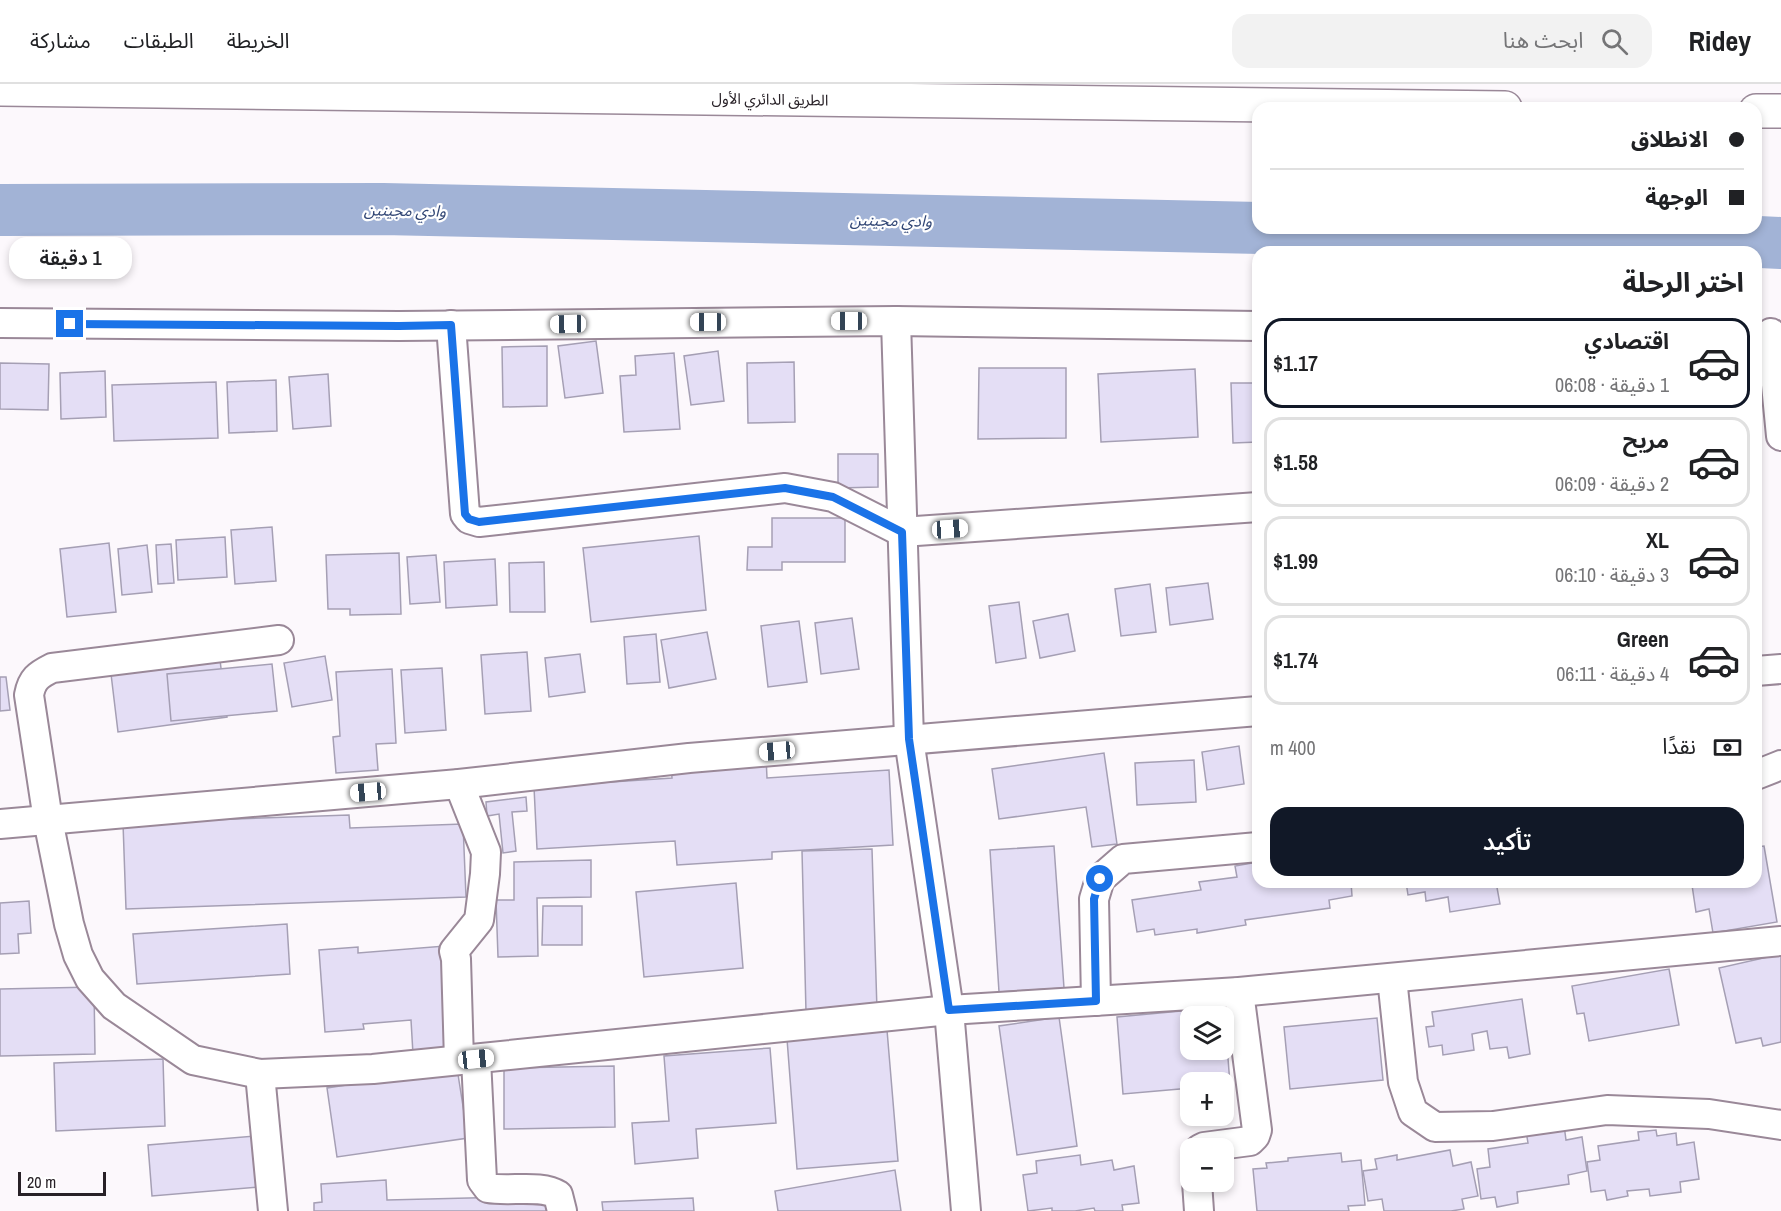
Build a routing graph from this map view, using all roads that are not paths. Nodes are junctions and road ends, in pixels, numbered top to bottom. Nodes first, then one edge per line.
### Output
1 (0, 89) edge
2 (1252, 105) edge
3 (1762, 111) edge
4 (1781, 111) edge
5 (896, 321) junction
6 (0, 323) edge
7 (451, 325) junction
8 (1252, 326) edge
9 (1770, 333) edge
10 (1781, 436) edge
11 (1252, 507) edge
12 (902, 532) junction
13 (279, 640) dead end
14 (1781, 669) edge
15 (1762, 671) edge
16 (1252, 711) edge
17 (909, 739) junction
18 (1781, 765) edge
19 (1762, 773) edge
20 (459, 784) junction
21 (48, 820) junction
22 (0, 824) edge
23 (1252, 848) edge
24 (1781, 941) edge
25 (1392, 978) junction
26 (1239, 992) junction
27 (1096, 1001) junction
28 (949, 1010) junction
29 (467, 1059) junction
30 (260, 1074) junction
31 (1781, 1125) edge
32 (1234, 1143) edge
33 (1198, 1192) edge
34 (273, 1211) edge
35 (562, 1211) edge
36 (966, 1211) edge
37 (1199, 1211) edge

1 - 2 highway, الطريق الدائري الأول
3 - 4 highway
5 - 7 street
5 - 8 street
5 - 12 street
6 - 7 street
7 - 12 street
9 - 10 street
11 - 12 street
12 - 17 street
13 - 21 street
14 - 15 street
16 - 17 street
17 - 20 street
17 - 28 street
18 - 19 street
20 - 21 street
20 - 29 street
21 - 22 street
21 - 30 street
23 - 27 street
24 - 25 street
25 - 26 street
25 - 31 street
26 - 27 street
26 - 32 street
27 - 28 street
28 - 29 street
28 - 36 street
29 - 30 street
29 - 35 street
30 - 34 street
33 - 37 street

